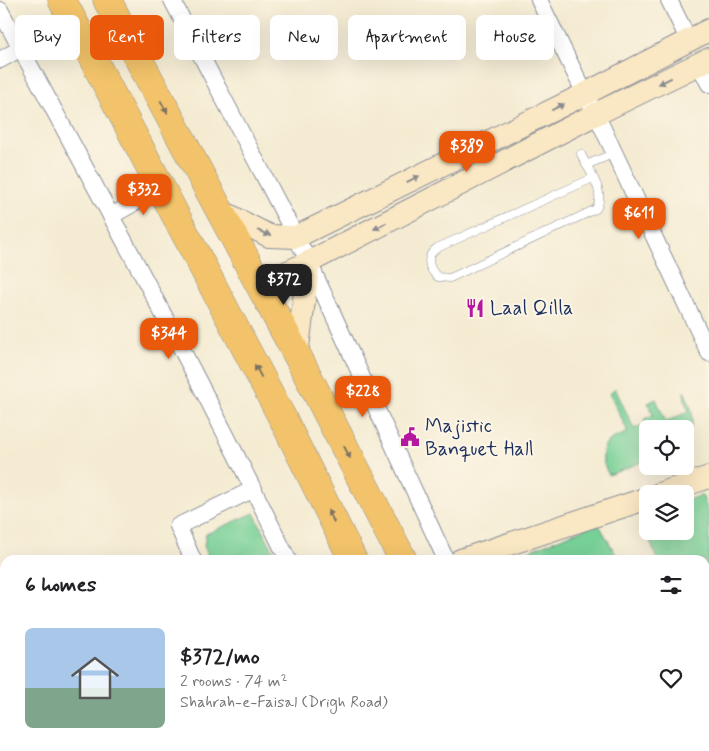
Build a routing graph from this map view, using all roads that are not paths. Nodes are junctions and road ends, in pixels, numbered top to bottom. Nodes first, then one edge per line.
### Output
1 (107, 0) edge
2 (172, 0) edge
3 (539, 0) edge
4 (669, 0) edge
5 (0, 10) edge
6 (67, 10) edge
7 (709, 30) edge
8 (15, 38) edge
9 (688, 39) junction
10 (15, 52) edge
11 (0, 60) edge
12 (27, 60) edge
13 (706, 69) edge
14 (585, 94) junction
15 (596, 114) junction
16 (615, 153) junction
17 (581, 154) dead end
18 (586, 165) junction
19 (593, 178) junction
20 (161, 188) junction
21 (221, 211) junction
22 (111, 216) junction
23 (296, 237) junction
24 (309, 262) junction
25 (260, 284) junction
26 (709, 353) edge
27 (297, 355) junction
28 (709, 477) edge
29 (685, 485) edge
30 (254, 489) junction
31 (639, 501) edge
32 (191, 555) edge
33 (286, 555) edge
34 (351, 555) edge
35 (399, 555) edge
36 (444, 555) edge
37 (476, 555) edge

1 -> 21 highway
2 - 23 street
3 - 14 street
4 - 9 street
5 - 8 street
6 - 20 highway
7 - 9 street
9 - 14 street
10 - 11 street
12 - 22 street
13 -> 15 street
14 - 15 street
23 -> 14 street
15 - 16 street
15 -> 24 street
16 - 18 lane
16 - 26 street
17 - 18 lane
18 - 19 lane
19 - 19 lane
20 - 22 street
34 -> 20 highway
21 -> 23 street
21 - 25 highway
22 - 30 street
23 - 24 street
24 - 25 street
24 - 27 street
24 - 36 street
25 - 27 highway
27 -> 35 highway
28 - 29 street
30 - 32 street
30 - 33 street
31 - 37 street

